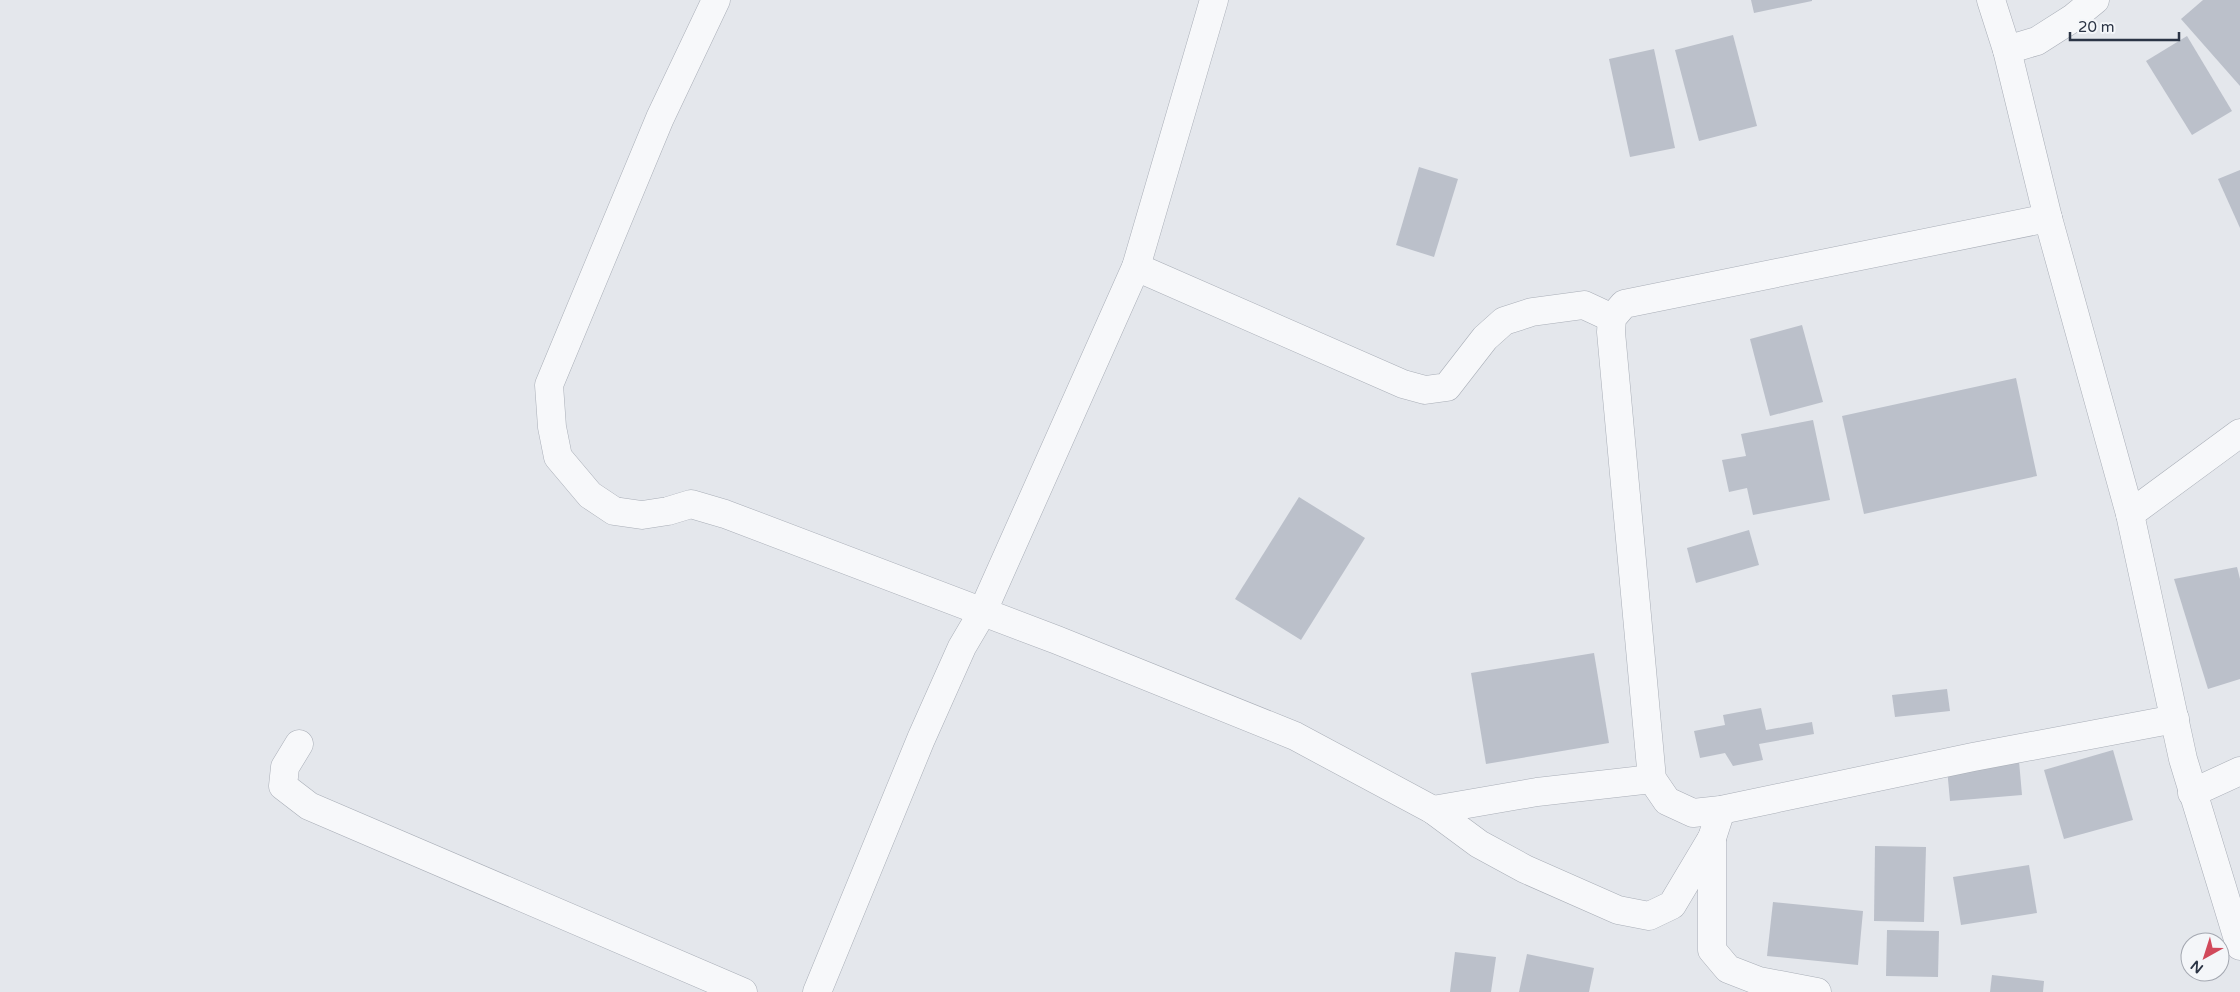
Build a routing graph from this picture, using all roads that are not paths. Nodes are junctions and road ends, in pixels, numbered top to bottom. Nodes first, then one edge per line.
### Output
1 (716, 0) edge
2 (1214, 0) edge
3 (1991, 0) edge
4 (2095, 0) edge
5 (2007, 50) junction
6 (2048, 218) junction
7 (1136, 267) junction
8 (1612, 318) junction
9 (2240, 433) edge
10 (2130, 514) junction
11 (982, 614) junction
12 (2174, 719) junction
13 (299, 744) dead end
14 (2240, 771) edge
15 (1652, 780) junction
16 (2192, 793) junction
17 (1433, 810) junction
18 (1721, 810) junction
19 (1712, 838) junction
20 (2240, 946) edge
21 (743, 992) edge
22 (817, 992) edge
23 (1817, 992) edge

1 - 11 street
2 - 7 street
3 - 5 street
4 - 5 street
5 - 6 street
6 - 8 street
6 - 10 street
7 - 8 street
7 - 11 street
8 - 15 street
9 - 10 street
10 - 12 street
11 - 17 street
11 - 22 street
12 - 16 street
12 - 18 street
13 - 21 street
14 - 16 street
15 - 17 street
15 - 18 street
16 - 20 street
17 - 19 street
18 - 19 street
19 - 23 street

